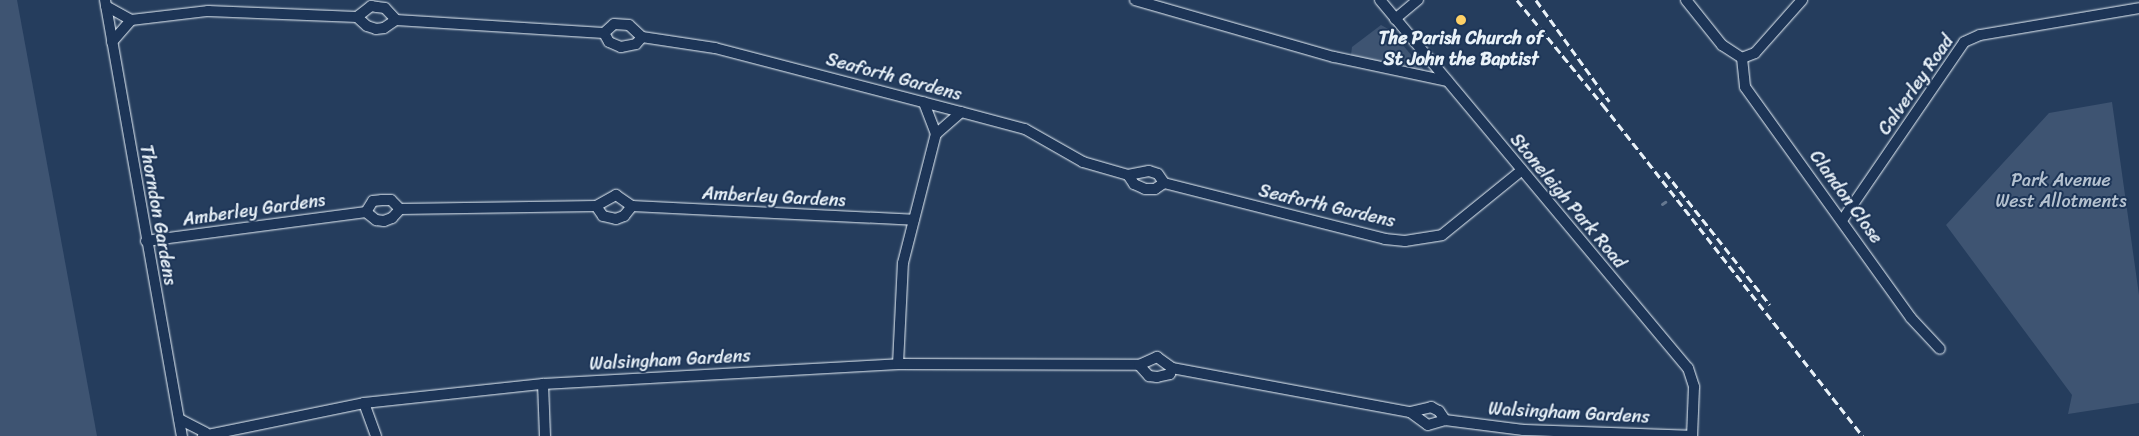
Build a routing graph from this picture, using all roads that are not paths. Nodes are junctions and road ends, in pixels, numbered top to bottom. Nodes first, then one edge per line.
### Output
1 (1135, 0) edge
2 (1418, 0) edge
3 (1686, 0) edge
4 (1802, 0) edge
5 (1382, 1) edge
6 (105, 3) edge
7 (2139, 8) edge
8 (357, 17) junction
9 (1395, 19) junction
10 (131, 20) junction
11 (396, 20) junction
12 (604, 33) junction
13 (642, 37) junction
14 (112, 42) junction
15 (1742, 58) junction
16 (1447, 81) junction
17 (924, 102) junction
18 (961, 112) junction
19 (936, 134) junction
20 (1522, 170) junction
21 (1128, 175) junction
22 (1164, 183) junction
23 (596, 206) junction
24 (632, 206) junction
25 (400, 209) junction
26 (366, 212) junction
27 (1843, 219) junction
28 (914, 220) junction
29 (146, 241) junction
30 (1940, 349) dead end
31 (898, 364) junction
32 (1138, 365) junction
33 (1172, 368) junction
34 (543, 384) junction
35 (364, 403) junction
36 (1410, 412) junction
37 (179, 419) junction
38 (1445, 420) junction
39 (205, 434) edge
40 (182, 436) edge
41 (376, 436) edge
42 (546, 436) edge
43 (1692, 436) edge

1 - 16 street
2 - 9 street
3 - 15 street
4 - 15 street
5 - 9 street, Stoneleigh Park Road
6 - 10 street
6 - 14 street, Thorndon Gardens
7 - 27 street, Calverley Road
8 - 10 street, Seaforth Gardens
8 - 11 street, Seaforth Gardens
8 - 11 street, Seaforth Gardens
9 - 16 street, Stoneleigh Park Road
10 - 14 street
11 - 12 street, Seaforth Gardens
12 - 13 street, Seaforth Gardens
12 - 13 street
13 - 17 street, Seaforth Gardens
14 - 29 street, Thorndon Gardens
15 - 27 street, Clandon Close
16 - 20 street, Stoneleigh Park Road
17 - 18 street, Seaforth Gardens
17 - 19 street
18 - 19 street
18 - 21 street, Seaforth Gardens
19 - 28 street
20 - 22 street, Seaforth Gardens
20 - 43 street, Stoneleigh Park Road
21 - 22 street, Seaforth Gardens
21 - 22 street, Seaforth Gardens
23 - 24 street, Amberley Gardens
23 - 24 street
23 - 25 street, Amberley Gardens
24 - 28 street, Amberley Gardens
25 - 26 street, Amberley Gardens
25 - 26 street, Amberley Gardens
26 - 29 street, Amberley Gardens
27 - 30 street, Clandon Close
28 - 31 street
29 - 37 street, Thorndon Gardens
31 - 32 street, Walsingham Gardens
31 - 34 street, Walsingham Gardens
32 - 33 street, Walsingham Gardens
32 - 33 street, Walsingham Gardens
33 - 36 street, Walsingham Gardens
34 - 35 street, Walsingham Gardens
34 - 42 street
35 - 39 street, Walsingham Gardens
35 - 41 street
36 - 38 street, Walsingham Gardens
36 - 38 street, Walsingham Gardens
37 - 39 street, Walsingham Gardens
37 - 40 street, Thorndon Gardens
38 - 43 street, Walsingham Gardens

